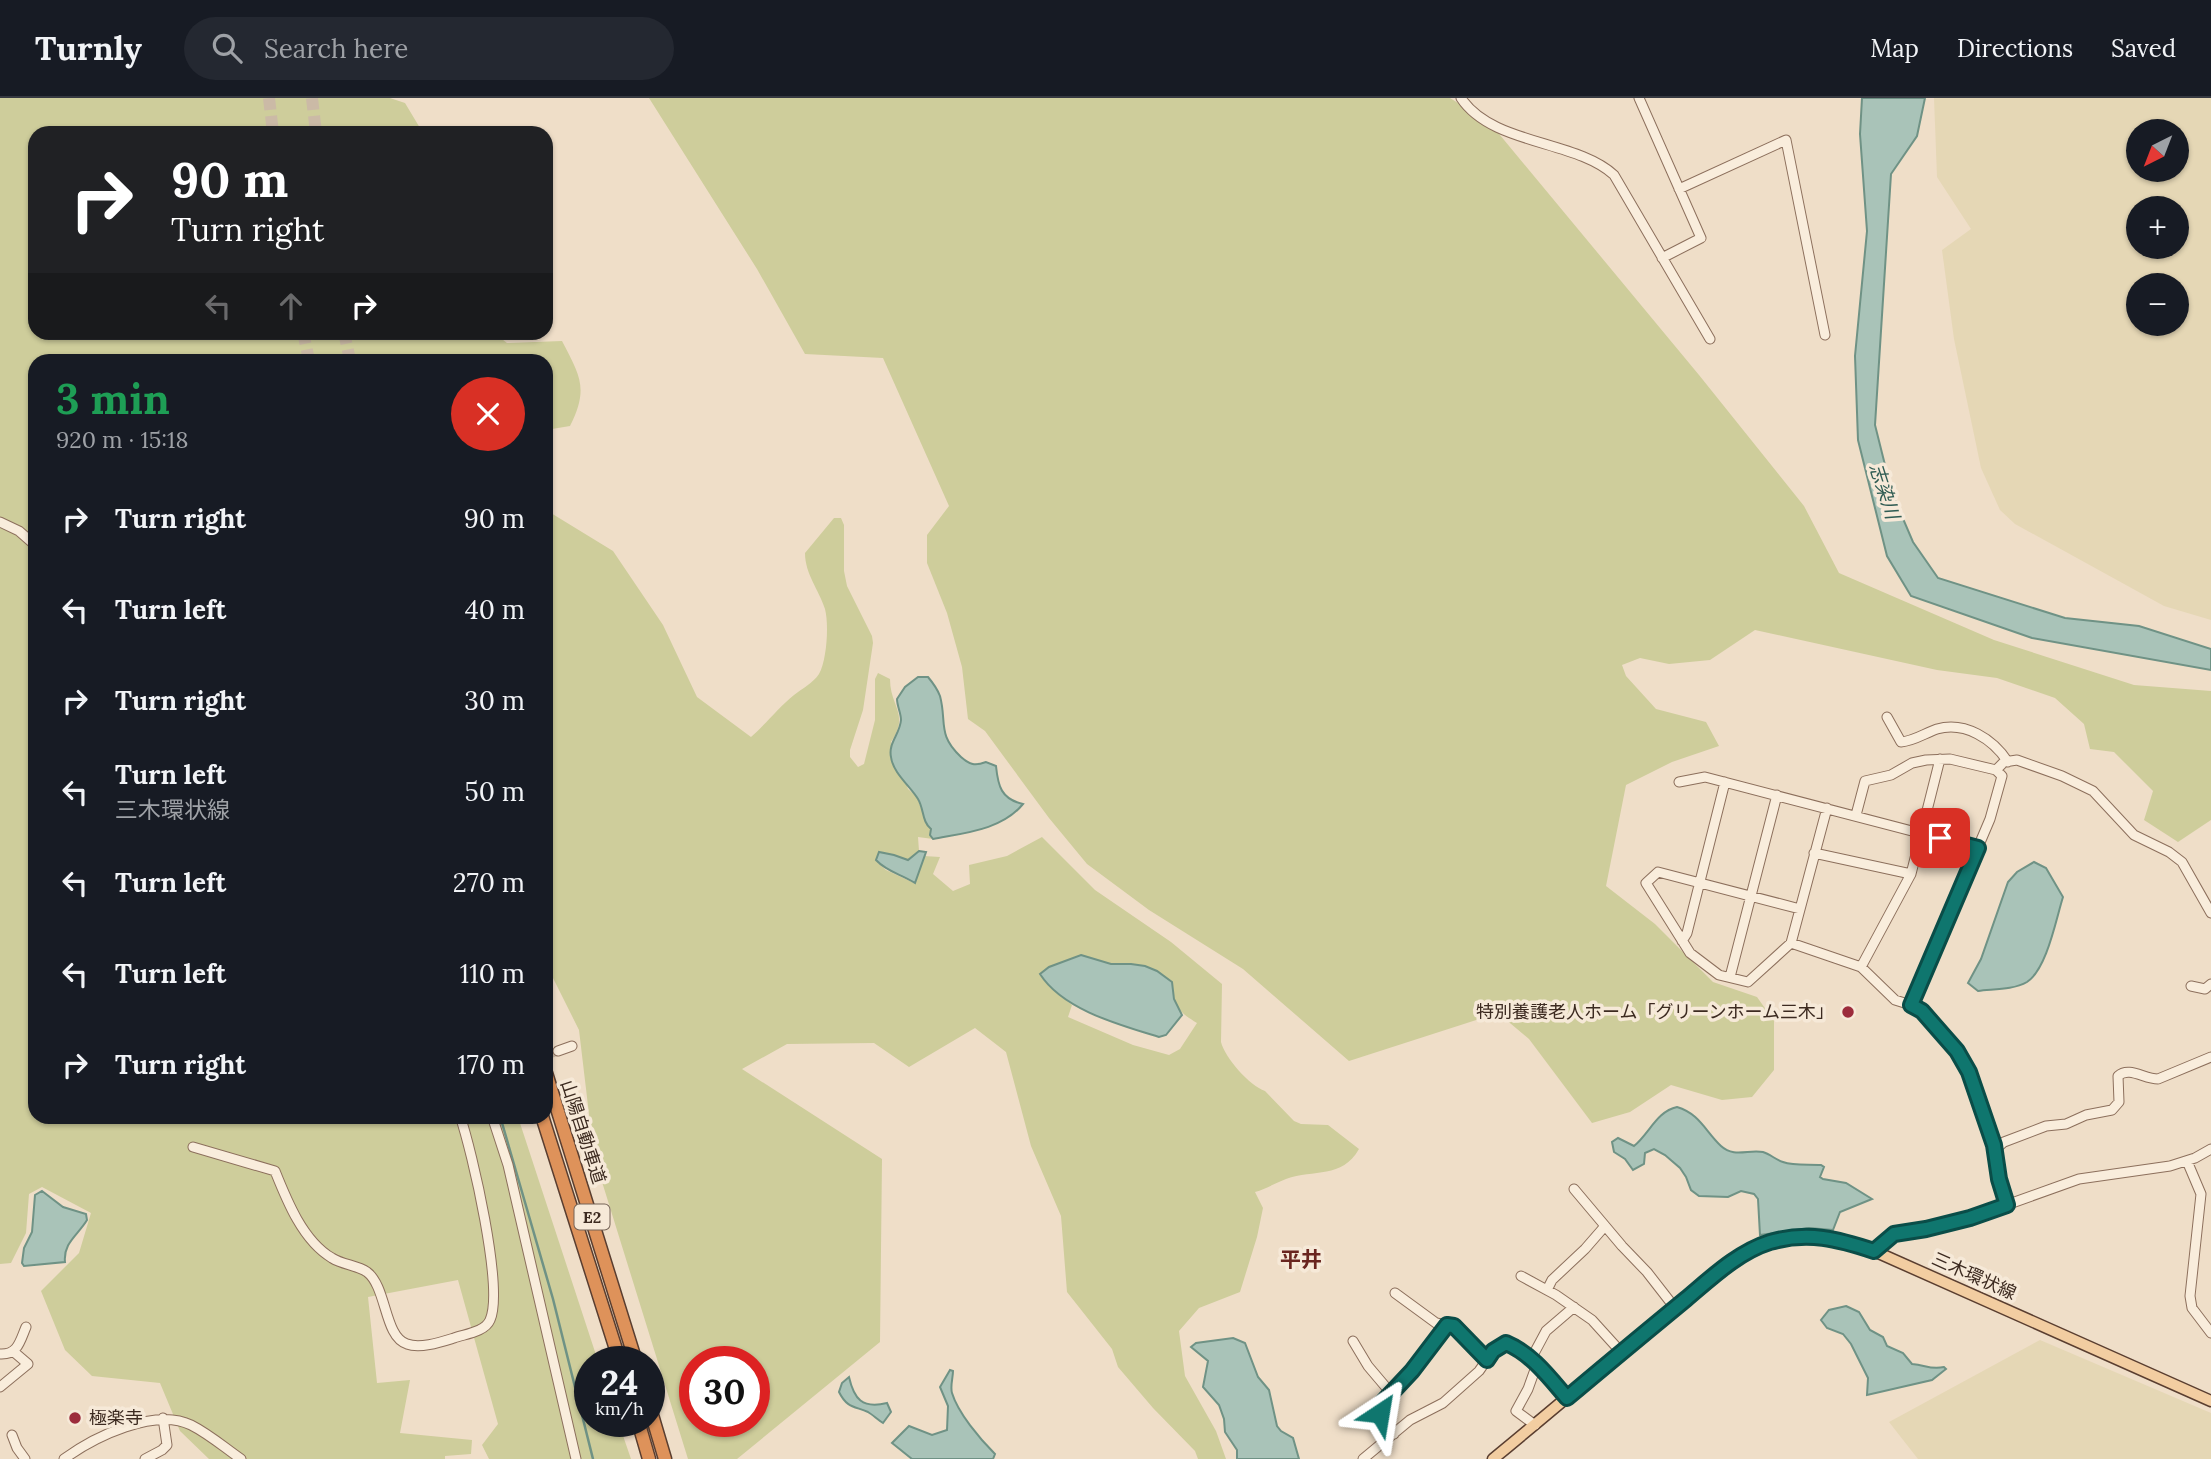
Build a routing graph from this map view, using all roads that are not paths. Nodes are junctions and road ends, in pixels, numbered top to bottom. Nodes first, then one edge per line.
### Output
1 (1461, 98) edge
2 (1639, 98) edge
3 (1679, 189) junction
4 (1662, 258) junction
5 (1825, 335) dead end
6 (1710, 339) dead end
7 (0, 522) edge
8 (28, 539) edge
9 (1886, 717) dead end
10 (1940, 759) junction
11 (2008, 762) junction
12 (1996, 770) junction
13 (1679, 782) dead end
14 (1725, 782) junction
15 (1777, 795) junction
16 (1827, 808) junction
17 (1856, 815) junction
18 (1922, 833) junction
19 (1978, 848) junction
20 (1814, 853) junction
21 (1911, 874) junction
22 (1700, 883) junction
23 (1751, 896) junction
24 (1800, 908) junction
25 (2211, 913) edge
26 (1682, 940) junction
27 (1791, 943) junction
28 (1861, 967) junction
29 (1730, 977) junction
30 (2211, 984) edge
31 (2191, 986) dead end
32 (1911, 1005) junction
33 (572, 1046) dead end
34 (558, 1051) tunnel mouth
35 (2211, 1057) edge
36 (553, 1095) edge
37 (462, 1124) edge
38 (495, 1124) edge
39 (545, 1124) edge
40 (193, 1147) dead end
41 (2211, 1149) edge
42 (1994, 1150) junction
43 (2187, 1161) junction
44 (1574, 1189) dead end
45 (2007, 1205) junction
46 (1605, 1226) junction
47 (1874, 1251) junction
48 (1521, 1276) dead end
49 (1547, 1290) junction
50 (1395, 1293) dead end
51 (1574, 1307) junction
52 (1675, 1308) junction
53 (1447, 1325) junction
54 (26, 1326) dead end
55 (2211, 1333) edge
56 (1353, 1341) dead end
57 (615, 1346) edge
58 (631, 1346) edge
59 (14, 1352) junction
60 (1621, 1352) junction
61 (0, 1354) edge
62 (1487, 1360) junction
63 (1534, 1361) junction
64 (0, 1387) edge
65 (1390, 1392) junction
66 (1567, 1398) junction
67 (2211, 1401) edge
68 (163, 1419) junction
69 (1535, 1424) junction
70 (1394, 1434) junction
71 (12, 1436) dead end
72 (643, 1437) edge
73 (658, 1437) edge
74 (68, 1458) edge
75 (25, 1459) edge
76 (145, 1459) edge
77 (241, 1459) edge
78 (576, 1459) edge
79 (649, 1459) edge
80 (665, 1459) edge
81 (1363, 1459) edge
82 (1493, 1459) edge

1 - 4 street
2 - 3 street
3 - 4 street
3 - 5 street
4 - 6 street
7 - 8 street
9 - 11 street
10 - 12 street
10 - 17 street
10 - 18 street
11 - 12 street
11 - 25 street
12 - 19 street
13 - 14 street
14 - 15 street
14 - 22 street
15 - 16 street
15 - 23 street
16 - 17 street
16 - 20 street
17 - 18 street
18 - 19 street
18 - 21 street
19 - 32 street
20 - 21 street
20 - 24 street
21 - 28 street
22 - 23 street
22 - 26 street
22 - 26 street
23 - 24 street
23 - 29 street
24 - 27 street
26 - 29 street
27 - 28 street
27 - 29 street
28 - 32 street
30 - 31 street
32 - 42 street
33 - 34 street
35 - 42 street
36 - 58 highway, 山陽自動車道 / E2
37 - 40 street
38 - 78 street
39 - 57 highway, 山陽自動車道 / E2
41 - 43 street
42 - 45 street
43 - 45 street
43 - 55 street
44 - 46 street
45 - 47 street
46 - 49 street
46 - 52 street
47 - 52 main road, 三木環状線
47 - 67 main road, 三木環状線
48 - 49 street
49 - 51 street
50 - 53 street
51 - 60 street
51 - 63 street
52 - 60 main road, 三木環状線
53 - 62 street
53 - 65 street
54 - 59 street
56 - 65 street
59 - 61 street
59 - 64 street
60 - 66 main road, 三木環状線
62 - 63 street
62 - 70 street
63 - 66 street
63 - 69 street
65 - 70 street
66 - 69 main road, 三木環状線
68 - 74 street
68 - 76 street
68 - 77 street
69 - 82 main road, 三木環状線
70 - 81 street
71 - 75 street
72 - 79 highway
73 - 80 highway

